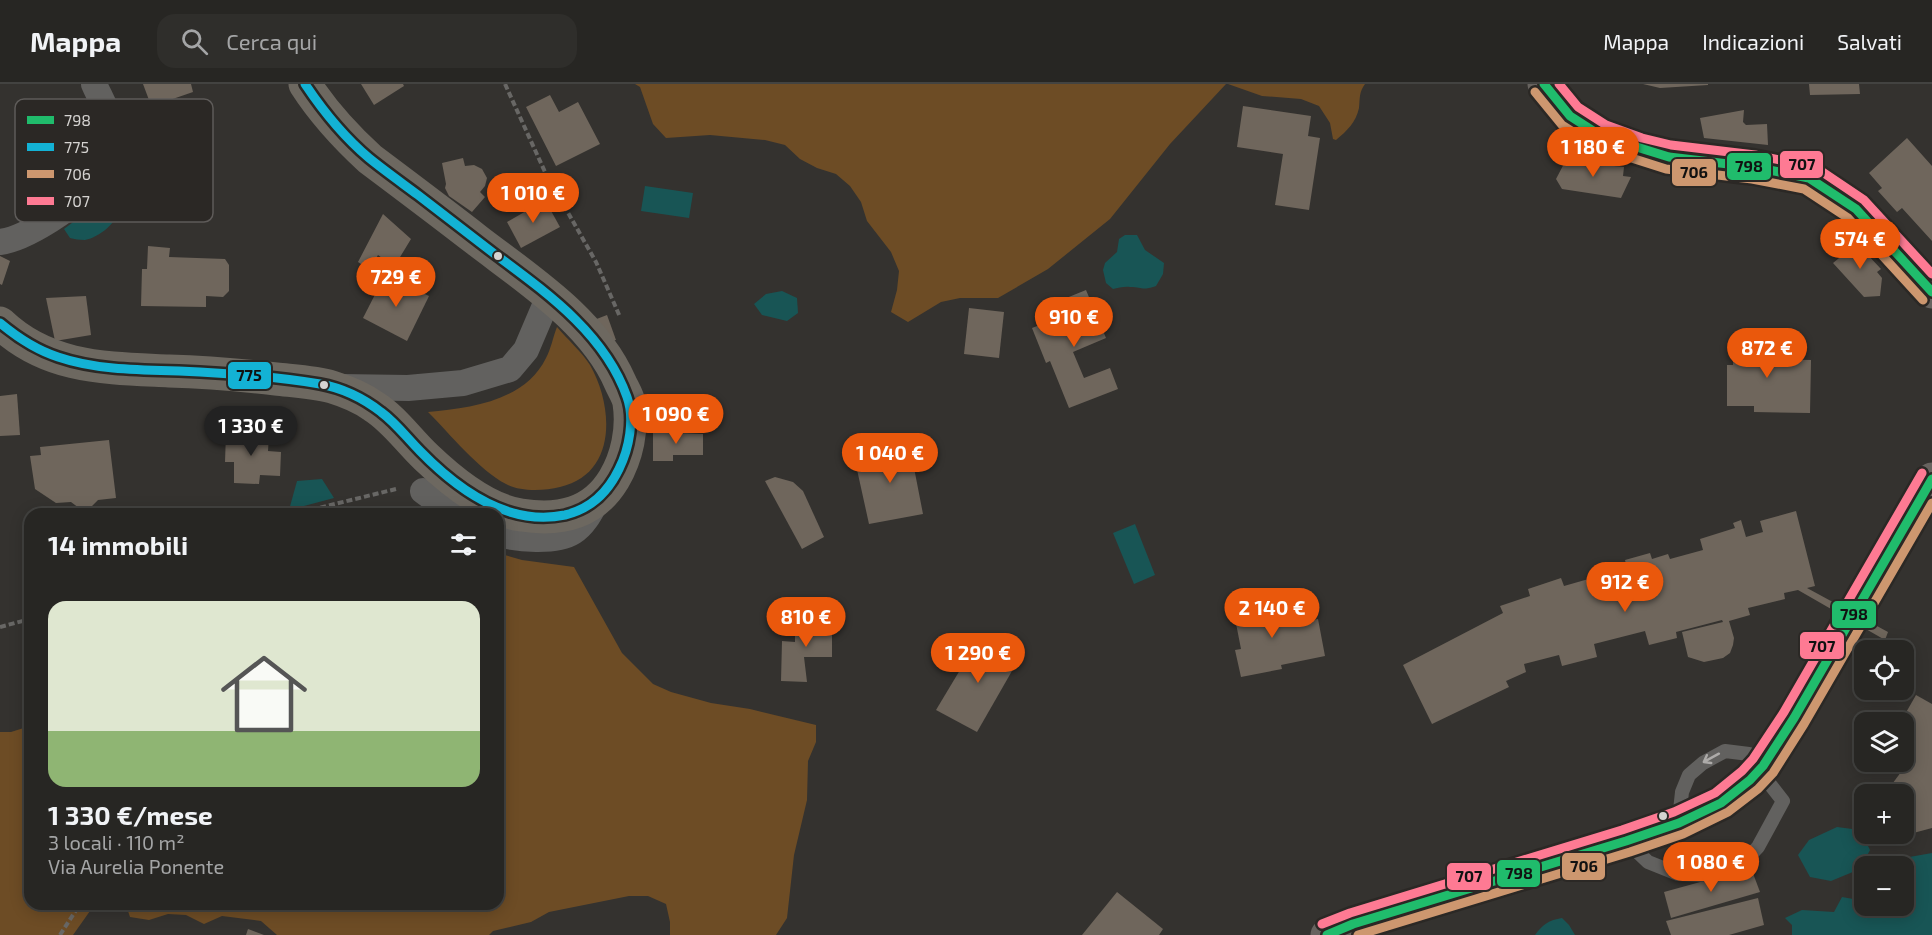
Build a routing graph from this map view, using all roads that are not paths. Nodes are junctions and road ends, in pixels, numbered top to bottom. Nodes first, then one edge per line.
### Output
1 (94, 84) edge
2 (305, 84) edge
3 (1544, 84) edge
4 (100, 99) edge
5 (47, 222) edge
6 (0, 242) edge
7 (1932, 292) edge
8 (549, 296) junction
9 (0, 323) edge
10 (331, 387) junction
11 (1932, 479) edge
12 (423, 491) road end
13 (596, 502) junction
14 (446, 508) edge
15 (495, 508) edge
16 (504, 510) edge
17 (504, 536) edge
18 (1763, 766) junction
19 (1679, 823) junction
20 (1626, 841) junction
21 (1327, 935) edge

1 - 4 street
2 - 8 main road
3 - 7 main road
5 - 6 street
8 - 10 street
8 - 13 main road
9 - 10 main road
10 - 15 main road
11 - 18 main road
12 - 14 street
13 - 16 main road
13 - 17 street
18 - 19 main road
18 -> 19 lane
18 - 20 lane
19 - 20 main road
20 - 21 main road

